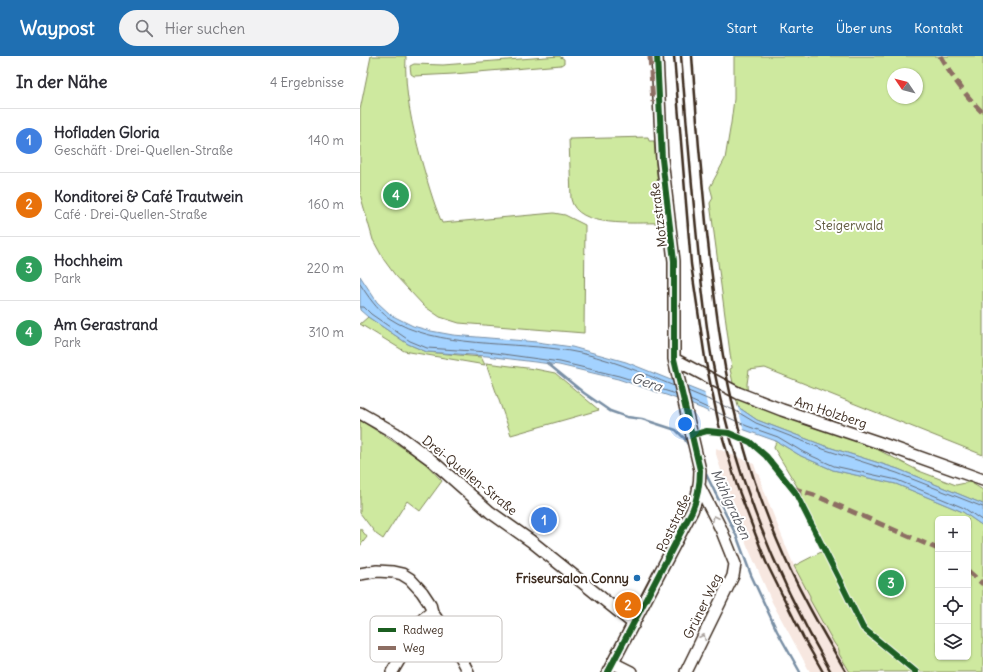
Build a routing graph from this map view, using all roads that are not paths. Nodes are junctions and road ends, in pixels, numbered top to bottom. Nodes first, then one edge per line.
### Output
1 (657, 56) edge
2 (674, 359) junction
3 (677, 371) joint
4 (360, 414) edge
5 (983, 480) edge
6 (700, 486) junction
7 (360, 574) edge
8 (432, 612) junction
9 (427, 616) edge
10 (435, 616) edge
11 (634, 624) junction
12 (398, 662) edge
13 (463, 662) edge
14 (610, 667) edge
15 (392, 672) edge
16 (468, 672) edge
17 (631, 672) edge
18 (686, 672) edge

1 - 2 street, Motzstraße
2 - 3 street, Motzstraße
2 - 5 street, Am Holzberg
3 - 6 street, Poststraße
4 - 11 street, Drei-Quellen-Straße
6 - 11 street, Poststraße
18 -> 6 street, Grüner Weg
7 - 8 street
8 - 9 street
8 - 10 street
11 - 14 street, Poststraße
12 - 15 street
13 - 16 street
14 - 17 street

